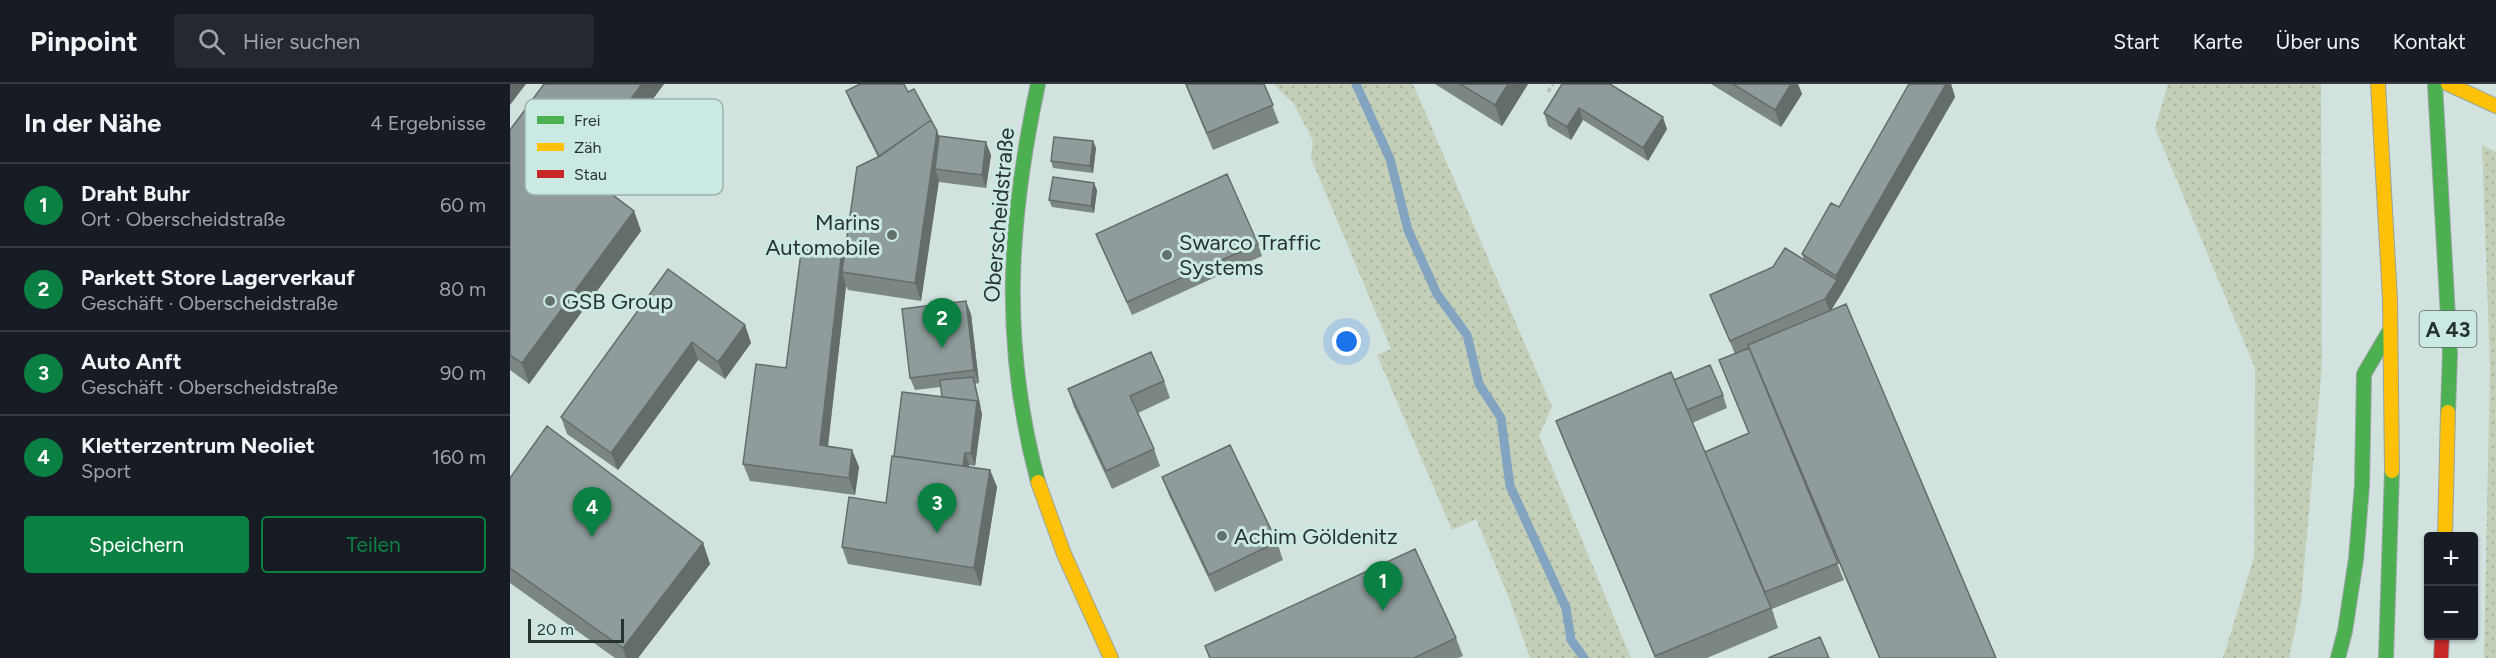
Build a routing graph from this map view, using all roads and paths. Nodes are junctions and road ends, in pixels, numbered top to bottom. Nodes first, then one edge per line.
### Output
1 (1038, 84) edge
2 (1553, 84) edge
3 (2435, 84) edge
4 (2448, 84) edge
5 (2379, 90) edge
6 (1548, 92) dead end
7 (2496, 106) edge
8 (2390, 330) junction
9 (2445, 532) edge
10 (2442, 640) edge
11 (1112, 658) edge
12 (2338, 658) edge
13 (2386, 658) edge
14 (2441, 658) edge

1 - 11 main road, Oberscheidstraße
2 - 6 path
3 - 9 main road, A 43
4 - 7 main road
5 - 8 main road, A 43
8 - 12 main road
8 - 13 main road, A 43
10 - 14 main road

